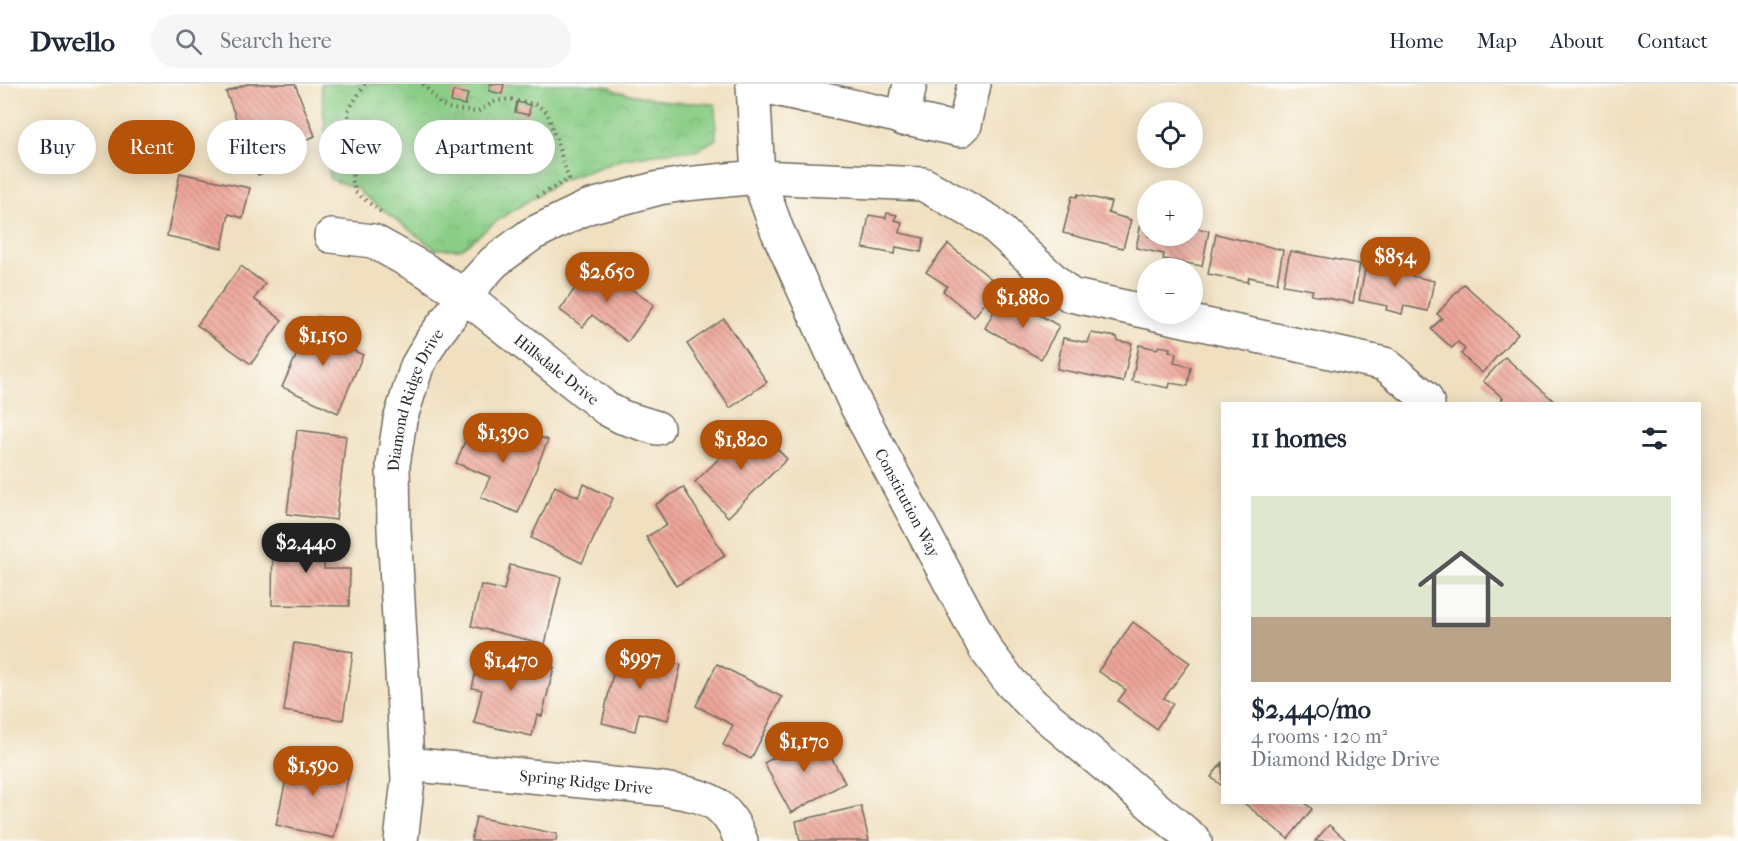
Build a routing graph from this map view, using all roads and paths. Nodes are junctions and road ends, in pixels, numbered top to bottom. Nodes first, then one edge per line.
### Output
1 (365, 84) edge
2 (423, 84) edge
3 (753, 84) edge
4 (910, 84) edge
5 (974, 84) edge
6 (829, 93) edge
7 (903, 119) junction
8 (758, 177) junction
9 (530, 200) dead end
10 (391, 219) dead end
11 (331, 236) dead end
12 (465, 296) junction
13 (1137, 310) edge
14 (1202, 324) edge
15 (1427, 402) edge
16 (657, 428) dead end
17 (407, 764) junction
18 (400, 841) edge
19 (741, 841) edge
20 (1195, 841) edge

1 - 10 path
2 - 9 path
3 - 6 street
3 - 8 street, Constitution Way
4 - 7 street
5 - 7 street
6 - 7 street
8 - 12 street, Diamond Ridge Drive
8 - 13 street, Diamond Ridge Drive
8 - 20 street, Constitution Way
11 - 12 street, Hillsdale Drive
12 - 16 street, Hillsdale Drive
12 - 17 street, Diamond Ridge Drive
14 - 15 street
17 - 18 street, Diamond Ridge Drive
17 - 19 street, Spring Ridge Drive

